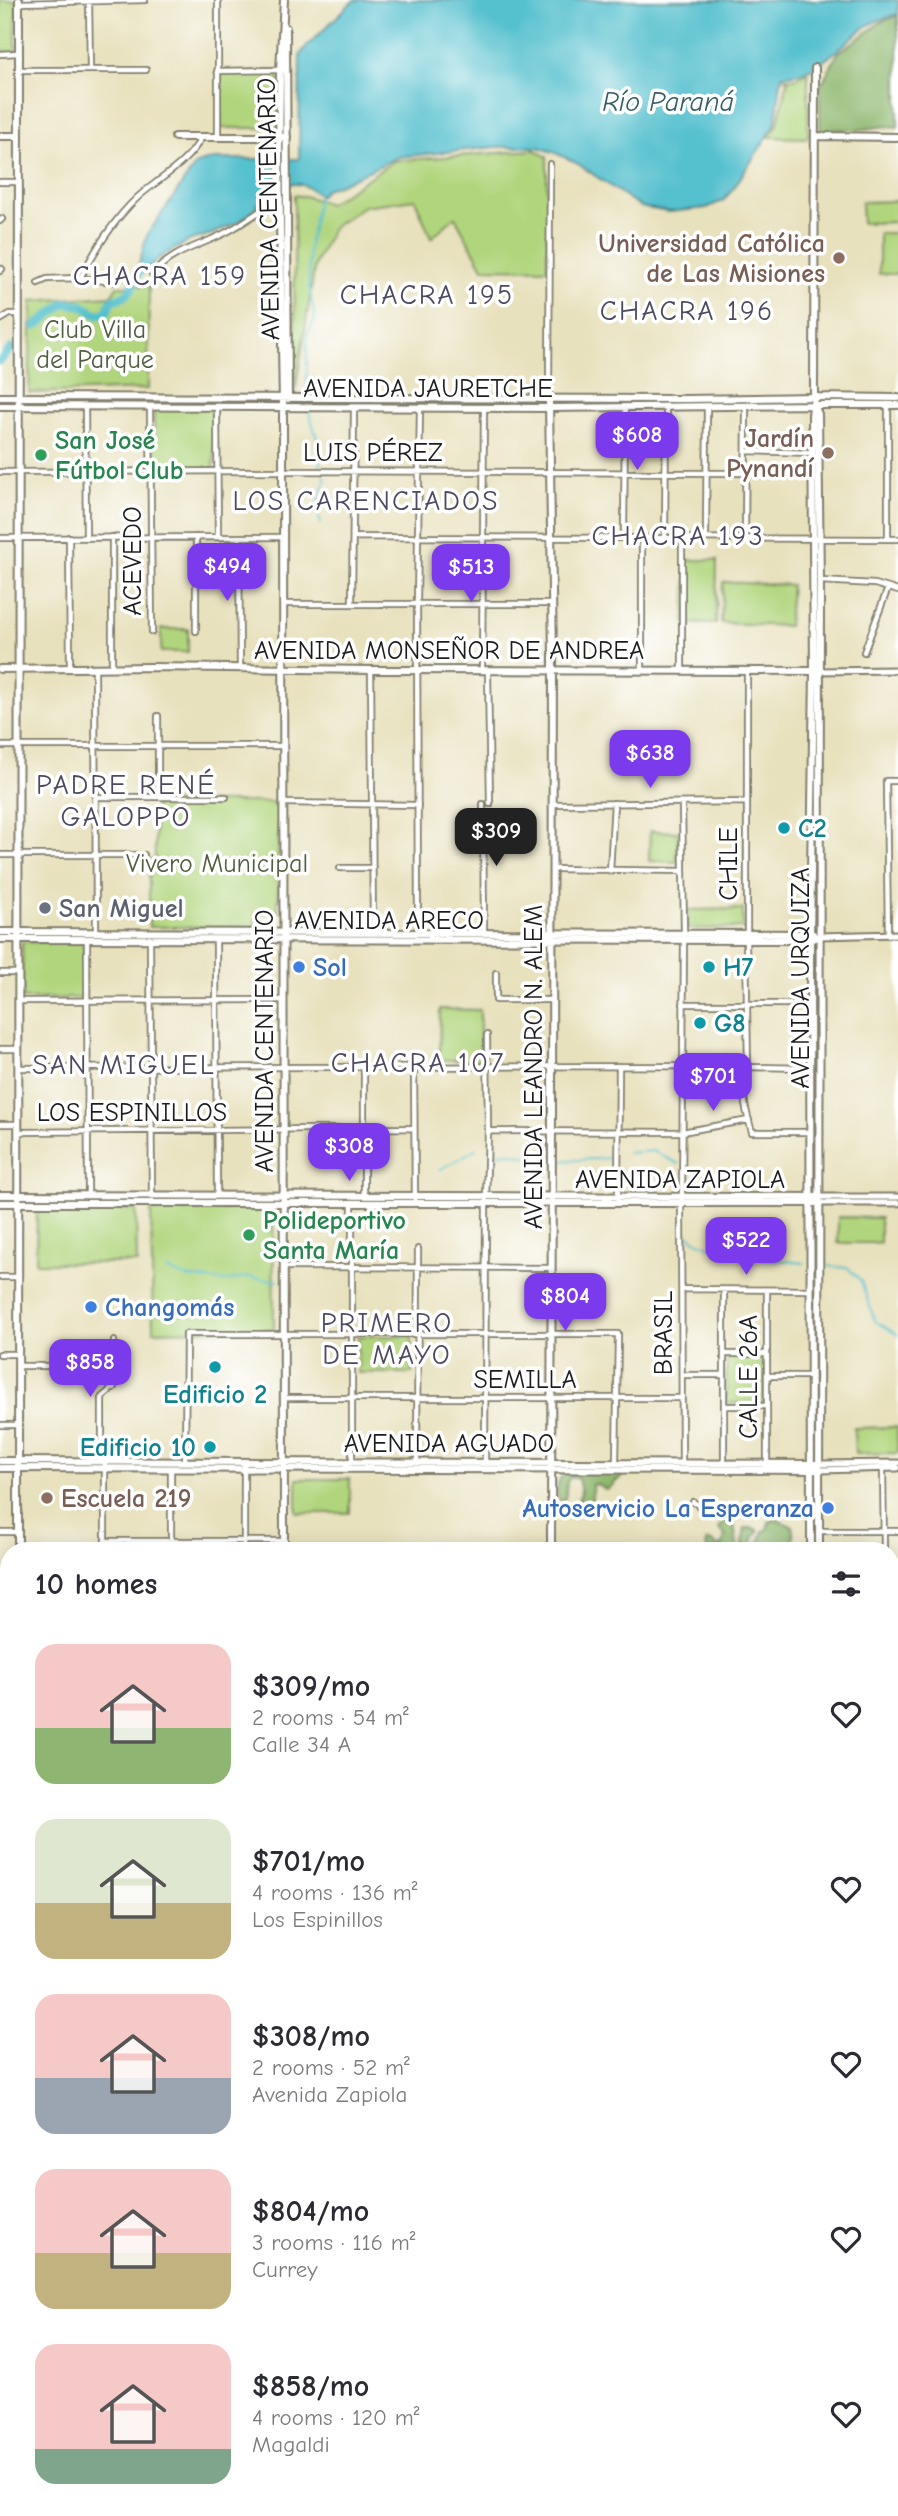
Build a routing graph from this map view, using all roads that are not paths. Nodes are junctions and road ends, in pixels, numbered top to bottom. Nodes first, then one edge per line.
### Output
1 (145, 0) edge
2 (218, 0) edge
3 (284, 0) edge
4 (19, 1) edge
5 (89, 1) edge
6 (18, 53) junction
7 (0, 54) edge
8 (816, 68) dead end
9 (18, 69) junction
10 (90, 70) junction
11 (146, 70) dead end
12 (283, 70) junction
13 (217, 71) junction
14 (0, 136) edge
15 (19, 136) junction
16 (815, 136) junction
17 (175, 137) dead end
18 (203, 137) junction
19 (218, 137) junction
20 (283, 137) junction
21 (898, 137) edge
22 (550, 164) dead end
23 (0, 182) edge
24 (18, 182) junction
25 (284, 187) junction
26 (280, 197) junction
27 (152, 274) dead end
28 (80, 278) junction
29 (115, 282) dead end
30 (38, 283) dead end
31 (18, 314) junction
32 (0, 320) edge
33 (0, 397) edge
34 (18, 397) junction
35 (285, 397) junction
36 (898, 398) edge
37 (814, 401) junction
38 (888, 401) junction
39 (549, 403) junction
40 (218, 405) junction
41 (898, 405) edge
42 (0, 406) edge
43 (19, 406) junction
44 (85, 406) junction
45 (150, 406) junction
46 (283, 406) junction
47 (420, 406) junction
48 (484, 406) junction
49 (707, 406) junction
50 (746, 406) junction
51 (354, 407) junction
52 (625, 407) junction
53 (666, 407) junction
54 (746, 451) junction
55 (812, 453) junction
56 (151, 471) junction
57 (218, 471) junction
58 (283, 471) junction
59 (353, 471) junction
60 (0, 472) edge
61 (18, 472) junction
62 (86, 472) junction
63 (419, 472) junction
64 (484, 472) junction
65 (550, 472) junction
66 (625, 473) junction
67 (665, 473) junction
68 (707, 473) junction
69 (746, 473) junction
70 (69, 537) junction
71 (86, 537) junction
72 (111, 537) junction
73 (150, 537) junction
74 (196, 537) junction
75 (218, 537) junction
76 (240, 537) junction
77 (284, 537) junction
78 (353, 537) junction
79 (419, 537) junction
80 (484, 537) junction
81 (0, 538) edge
82 (18, 538) junction
83 (550, 538) junction
84 (624, 538) junction
85 (642, 538) junction
86 (665, 538) junction
87 (682, 538) junction
88 (706, 538) junction
89 (746, 539) junction
90 (816, 539) junction
91 (888, 539) junction
92 (898, 539) edge
93 (817, 581) junction
94 (888, 588) junction
95 (898, 592) edge
96 (352, 602) junction
97 (417, 603) junction
98 (283, 604) junction
99 (553, 604) junction
100 (483, 605) junction
101 (196, 631) dead end
102 (152, 632) dead end
103 (864, 652) dead end
104 (70, 668) junction
105 (95, 668) junction
106 (112, 668) junction
107 (240, 668) junction
108 (0, 669) edge
109 (18, 669) junction
110 (284, 669) junction
111 (417, 669) junction
112 (372, 670) junction
113 (485, 670) junction
114 (553, 670) junction
115 (642, 670) junction
116 (682, 670) junction
117 (747, 670) junction
118 (898, 670) edge
119 (817, 671) junction
120 (158, 716) dead end
121 (0, 746) edge
122 (18, 746) junction
123 (96, 746) junction
124 (158, 746) junction
125 (283, 746) junction
126 (898, 781) edge
127 (96, 797) junction
128 (158, 797) junction
129 (226, 797) dead end
130 (747, 802) junction
131 (284, 803) junction
132 (614, 803) junction
133 (682, 803) junction
134 (372, 804) junction
135 (483, 804) dead end
136 (491, 804) dead end
137 (554, 804) junction
138 (418, 805) junction
139 (0, 855) edge
140 (17, 855) junction
141 (96, 855) junction
142 (144, 855) dead end
143 (340, 868) dead end
144 (373, 868) junction
145 (553, 869) junction
146 (683, 870) junction
147 (610, 871) junction
148 (0, 932) edge
149 (96, 932) junction
150 (373, 932) junction
151 (418, 932) junction
152 (484, 932) junction
153 (888, 934) junction
154 (898, 934) edge
155 (18, 935) junction
156 (284, 935) junction
157 (552, 936) junction
158 (684, 936) junction
159 (746, 936) junction
160 (810, 936) junction
161 (819, 936) junction
162 (0, 939) edge
163 (87, 939) junction
164 (150, 939) junction
165 (216, 939) junction
166 (0, 973) edge
167 (18, 973) junction
168 (496, 973) dead end
169 (284, 1000) junction
170 (552, 1000) junction
171 (18, 1001) junction
172 (87, 1001) junction
173 (151, 1001) junction
174 (216, 1001) junction
175 (683, 1004) junction
176 (747, 1004) junction
177 (810, 1004) junction
178 (487, 1035) dead end
179 (0, 1049) edge
180 (18, 1049) junction
181 (488, 1066) junction
182 (551, 1066) junction
183 (619, 1066) junction
184 (682, 1066) junction
185 (284, 1067) junction
186 (364, 1067) junction
187 (414, 1067) junction
188 (18, 1068) junction
189 (88, 1068) junction
190 (151, 1068) junction
191 (216, 1068) junction
192 (748, 1068) junction
193 (810, 1068) junction
194 (749, 1120) junction
195 (0, 1124) edge
196 (18, 1128) junction
197 (364, 1128) junction
198 (414, 1128) junction
199 (88, 1131) junction
200 (151, 1131) junction
201 (217, 1131) junction
202 (284, 1131) junction
203 (488, 1131) junction
204 (551, 1132) junction
205 (618, 1132) junction
206 (682, 1132) junction
207 (810, 1132) junction
208 (0, 1195) edge
209 (18, 1195) junction
210 (88, 1195) junction
211 (152, 1195) junction
212 (217, 1196) junction
213 (898, 1196) edge
214 (364, 1197) junction
215 (618, 1198) junction
216 (284, 1200) junction
217 (415, 1200) junction
218 (815, 1200) junction
219 (486, 1201) junction
220 (552, 1201) junction
221 (682, 1201) junction
222 (0, 1203) edge
223 (18, 1203) junction
224 (352, 1203) junction
225 (898, 1203) edge
226 (418, 1249) dead end
227 (284, 1267) junction
228 (352, 1267) junction
229 (418, 1267) junction
230 (486, 1268) junction
231 (552, 1268) junction
232 (0, 1277) edge
233 (18, 1277) junction
234 (682, 1289) junction
235 (724, 1290) junction
236 (767, 1290) junction
237 (810, 1290) junction
238 (551, 1333) junction
239 (284, 1334) junction
240 (352, 1334) junction
241 (418, 1334) junction
242 (485, 1334) junction
243 (114, 1341) dead end
244 (0, 1354) edge
245 (18, 1354) junction
246 (724, 1354) junction
247 (767, 1354) junction
248 (18, 1366) junction
249 (114, 1366) junction
250 (682, 1375) junction
251 (724, 1375) junction
252 (767, 1376) junction
253 (810, 1377) junction
254 (284, 1398) junction
255 (352, 1398) junction
256 (417, 1398) junction
257 (485, 1398) junction
258 (551, 1398) junction
259 (616, 1398) junction
260 (682, 1398) junction
261 (724, 1406) junction
262 (767, 1406) junction
263 (0, 1425) edge
264 (18, 1425) junction
265 (0, 1461) edge
266 (352, 1462) junction
267 (417, 1462) junction
268 (615, 1462) junction
269 (485, 1463) junction
270 (104, 1464) junction
271 (682, 1464) junction
272 (18, 1465) junction
273 (185, 1465) junction
274 (244, 1465) junction
275 (284, 1465) junction
276 (724, 1465) junction
277 (767, 1465) junction
278 (551, 1466) junction
279 (898, 1466) edge
280 (811, 1467) junction
281 (819, 1467) junction
282 (0, 1468) edge
283 (883, 1468) junction
284 (171, 1469) junction
285 (693, 1502) dead end
286 (811, 1508) junction
287 (819, 1531) junction
288 (884, 1531) junction
289 (898, 1531) edge
290 (0, 1532) edge
291 (18, 1532) junction
292 (105, 1541) joint
293 (171, 1541) junction
294 (244, 1541) junction
295 (284, 1541) joint
296 (18, 1542) edge
297 (551, 1542) edge
298 (811, 1542) edge
299 (819, 1542) edge
300 (884, 1542) edge

1 - 5 street
2 - 13 street
3 - 12 main road, AVENIDA CENTENARIO
4 - 5 street
4 - 6 main road
5 - 10 street
6 - 7 street
6 - 9 main road
8 - 16 main road, AVENIDA URQUIZA
9 - 10 street
9 - 15 main road
10 - 11 street
12 - 13 street
12 - 20 main road, AVENIDA CENTENARIO
13 - 19 street
14 - 15 main road
15 - 24 main road
16 - 21 main road
16 - 37 main road, AVENIDA URQUIZA
17 - 18 main road
18 - 19 main road
18 - 28 street
19 - 20 main road
20 - 25 main road, AVENIDA CENTENARIO
22 - 39 street, AVENIDA LEANDRO N. ALEM
23 - 24 street
24 - 31 main road
25 - 26 main road, AVENIDA CENTENARIO
25 - 35 main road, AVENIDA CENTENARIO
26 - 27 street
26 - 35 main road, AVENIDA CENTENARIO
28 - 29 street
28 - 30 street
31 - 32 street
31 - 34 main road
33 - 34 main road, AVENIDA JAURETCHE
34 - 35 main road, AVENIDA JAURETCHE
34 - 43 main road
35 - 39 main road, AVENIDA JAURETCHE
35 - 46 main road
36 - 38 main road, AVENIDA JAURETCHE
37 - 38 main road, AVENIDA JAURETCHE
37 - 39 main road, AVENIDA JAURETCHE
37 - 50 main road, AVENIDA JAURETCHE
37 - 55 main road, AVENIDA URQUIZA
37 - 90 main road, AVENIDA URQUIZA
38 - 41 main road, AVENIDA JAURETCHE
38 - 91 street
39 - 48 main road, AVENIDA JAURETCHE
39 - 52 main road, AVENIDA JAURETCHE
39 - 65 main road, AVENIDA LEANDRO N. ALEM
40 - 45 main road, AVENIDA JAURETCHE
40 - 46 main road, AVENIDA JAURETCHE
40 - 57 street
42 - 43 main road, AVENIDA JAURETCHE
43 - 44 main road, AVENIDA JAURETCHE
43 - 61 main road
44 - 45 main road, AVENIDA JAURETCHE
44 - 62 street
45 - 56 street, ACEVEDO
46 - 51 main road, AVENIDA JAURETCHE
46 - 58 main road, AVENIDA CENTENARIO
47 - 48 main road, AVENIDA JAURETCHE
47 - 51 main road, AVENIDA JAURETCHE
47 - 63 street
48 - 64 street
49 - 50 main road, AVENIDA JAURETCHE
49 - 53 main road, AVENIDA JAURETCHE
49 - 68 street
50 - 54 street
51 - 59 street
52 - 53 main road, AVENIDA JAURETCHE
52 - 66 street
53 - 67 street
54 - 55 street
54 - 69 street
55 - 90 main road, AVENIDA URQUIZA
56 - 57 street, LUIS PÉREZ
56 - 62 street, LUIS PÉREZ
56 - 73 street, ACEVEDO
57 - 58 street, LUIS PÉREZ
57 - 75 street
58 - 59 street, LUIS PÉREZ
58 - 77 main road, AVENIDA CENTENARIO
59 - 63 street, LUIS PÉREZ
59 - 78 street
60 - 61 street, LUIS PÉREZ
61 - 62 street, LUIS PÉREZ
61 - 82 main road
62 - 71 street
63 - 64 street, LUIS PÉREZ
63 - 79 street
64 - 65 street, LUIS PÉREZ
64 - 80 street
65 - 66 street, LUIS PÉREZ
65 - 83 main road, AVENIDA LEANDRO N. ALEM
66 - 67 street, LUIS PÉREZ
66 - 84 street
67 - 68 street, LUIS PÉREZ
67 - 86 street
68 - 69 street, LUIS PÉREZ
68 - 88 street
69 - 89 street
70 - 71 street
70 - 82 street
70 - 104 street
71 - 72 street
72 - 73 street
72 - 106 street
73 - 74 street
73 - 102 street, ACEVEDO
74 - 75 street
74 - 101 street
75 - 76 street
76 - 77 street
76 - 107 street
77 - 98 main road, AVENIDA CENTENARIO
78 - 79 street
78 - 96 street
79 - 80 street
79 - 97 street
80 - 83 street
80 - 100 street
81 - 82 street
82 - 109 main road
83 - 84 street
83 - 99 main road, AVENIDA LEANDRO N. ALEM
84 - 85 street
85 - 86 street
85 - 115 street
86 - 87 street
87 - 88 street
87 - 116 street
88 - 89 street
89 - 90 street
90 - 91 street
90 - 93 main road, AVENIDA URQUIZA
91 - 92 street
93 - 94 street
93 - 119 main road, AVENIDA URQUIZA
94 - 95 street
94 - 103 street
96 - 97 street
96 - 98 street
97 - 100 street
97 - 111 street
98 - 110 main road, AVENIDA CENTENARIO
99 - 100 street
99 - 114 main road, AVENIDA LEANDRO N. ALEM
100 - 113 street
104 - 105 main road, AVENIDA MONSEÑOR DE ANDREA
104 - 109 main road, AVENIDA MONSEÑOR DE ANDREA
105 - 106 main road, AVENIDA MONSEÑOR DE ANDREA
105 - 123 street
106 - 107 main road, AVENIDA MONSEÑOR DE ANDREA
107 - 110 main road, AVENIDA MONSEÑOR DE ANDREA
108 - 109 main road, AVENIDA MONSEÑOR DE ANDREA
109 - 122 main road
110 - 112 main road, AVENIDA MONSEÑOR DE ANDREA
110 - 125 main road, AVENIDA CENTENARIO
111 - 112 main road, AVENIDA MONSEÑOR DE ANDREA
111 - 113 main road, AVENIDA MONSEÑOR DE ANDREA
111 - 138 street
112 - 134 street
113 - 114 main road, AVENIDA MONSEÑOR DE ANDREA
113 - 136 street
114 - 115 main road, AVENIDA MONSEÑOR DE ANDREA
114 - 137 main road, AVENIDA LEANDRO N. ALEM
115 - 116 main road, AVENIDA MONSEÑOR DE ANDREA
116 - 117 main road, AVENIDA MONSEÑOR DE ANDREA
117 - 119 main road, AVENIDA MONSEÑOR DE ANDREA
117 - 130 street, CHILE
118 - 119 street, AVENIDA MONSEÑOR DE ANDREA
119 - 160 main road, AVENIDA URQUIZA
119 - 161 main road, AVENIDA URQUIZA
120 - 124 street
121 - 122 street
122 - 123 street
122 - 140 main road
123 - 124 street
123 - 127 street
124 - 125 street
124 - 128 street
125 - 131 main road, AVENIDA CENTENARIO
126 - 153 street
127 - 128 street
127 - 141 street
128 - 129 street
130 - 133 street
130 - 159 street, CHILE
131 - 134 street
131 - 156 main road, AVENIDA CENTENARIO
132 - 133 street
132 - 137 street
132 - 147 street
133 - 146 street, BRASIL
134 - 138 street
134 - 144 street
135 - 152 street
137 - 145 main road, AVENIDA LEANDRO N. ALEM
138 - 151 street
139 - 140 street
140 - 141 street
140 - 155 main road
141 - 142 street
141 - 149 street
143 - 144 street
144 - 150 street
145 - 147 street
145 - 157 main road, AVENIDA LEANDRO N. ALEM
146 - 147 street
146 - 158 street, BRASIL
148 - 155 main road, AVENIDA ARECO
149 - 155 main road, AVENIDA ARECO
149 - 156 main road, AVENIDA ARECO
150 - 151 main road, AVENIDA ARECO
150 - 156 main road, AVENIDA ARECO
151 - 152 main road, AVENIDA ARECO
152 - 157 main road, AVENIDA ARECO
153 - 154 street, AVENIDA ARECO
153 - 161 street, AVENIDA ARECO
155 - 162 main road, AVENIDA ARECO
155 - 163 main road, AVENIDA ARECO
155 - 167 main road
156 - 157 main road, AVENIDA ARECO
156 - 165 main road, AVENIDA ARECO
156 - 169 main road, AVENIDA CENTENARIO
157 - 158 main road, AVENIDA ARECO
157 - 170 main road, AVENIDA LEANDRO N. ALEM
158 - 159 main road, AVENIDA ARECO
158 - 175 street, BRASIL
159 - 160 main road, AVENIDA ARECO
159 - 176 street, CHILE
160 - 161 main road, AVENIDA ARECO
160 - 177 main road, AVENIDA URQUIZA
161 - 218 main road, AVENIDA URQUIZA
163 - 164 main road, AVENIDA ARECO
163 - 172 street
164 - 165 main road, AVENIDA ARECO
164 - 173 street
165 - 174 street
166 - 167 street
167 - 171 main road
168 - 170 street
169 - 174 street
169 - 185 main road, AVENIDA CENTENARIO
170 - 182 main road, AVENIDA LEANDRO N. ALEM
171 - 172 street
171 - 180 main road
172 - 173 street
172 - 189 street
173 - 174 street
173 - 190 street
174 - 191 street
175 - 176 street
175 - 184 street, BRASIL
176 - 177 street
176 - 192 street, CHILE
177 - 193 main road, AVENIDA URQUIZA
178 - 181 street
179 - 180 street
180 - 188 main road
181 - 182 street
181 - 187 street
181 - 203 street
182 - 183 street
182 - 204 main road, AVENIDA LEANDRO N. ALEM
183 - 184 street
183 - 205 street
184 - 192 street
184 - 206 street, BRASIL
185 - 186 street
185 - 191 street
185 - 202 main road, AVENIDA CENTENARIO
186 - 187 street
186 - 197 street
187 - 198 street
188 - 189 street
188 - 196 main road
189 - 190 street
189 - 199 street
190 - 191 street
190 - 200 street
191 - 201 street
192 - 193 street
192 - 194 street, CHILE
193 - 207 main road, AVENIDA URQUIZA
194 - 206 street
194 - 207 street, CHILE
195 - 196 street, LOS ESPINILLOS
196 - 199 street, LOS ESPINILLOS
196 - 209 main road
197 - 198 street, LOS ESPINILLOS
197 - 202 street, LOS ESPINILLOS
197 - 214 street
198 - 217 street
199 - 200 street, LOS ESPINILLOS
199 - 210 street
200 - 201 street, LOS ESPINILLOS
200 - 211 street
201 - 202 street, LOS ESPINILLOS
201 - 212 street
202 - 216 main road, AVENIDA CENTENARIO
203 - 204 street
203 - 219 street
204 - 205 street
204 - 220 main road, AVENIDA LEANDRO N. ALEM
205 - 206 street
205 - 215 street
206 - 221 street, BRASIL
207 - 218 main road, AVENIDA URQUIZA
208 - 209 main road, AVENIDA ZAPIOLA
209 - 210 main road, AVENIDA ZAPIOLA
209 - 223 main road
210 - 211 main road, AVENIDA ZAPIOLA
211 - 212 main road, AVENIDA ZAPIOLA
212 - 216 main road, AVENIDA ZAPIOLA
213 - 218 street, AVENIDA ZAPIOLA
214 - 216 main road, AVENIDA ZAPIOLA
214 - 217 main road, AVENIDA ZAPIOLA
215 - 220 main road, AVENIDA ZAPIOLA
215 - 221 main road, AVENIDA ZAPIOLA
216 - 223 main road, AVENIDA ZAPIOLA
216 - 224 main road, AVENIDA ZAPIOLA
216 - 227 main road, AVENIDA CENTENARIO
217 - 219 main road, AVENIDA ZAPIOLA
217 - 224 main road, AVENIDA ZAPIOLA
218 - 221 main road, AVENIDA ZAPIOLA
218 - 225 street, AVENIDA ZAPIOLA
218 - 237 main road, AVENIDA URQUIZA
218 - 281 main road, AVENIDA URQUIZA
219 - 220 main road, AVENIDA ZAPIOLA
219 - 230 street
220 - 221 main road, AVENIDA ZAPIOLA
220 - 231 main road, AVENIDA LEANDRO N. ALEM
221 - 234 street, BRASIL
222 - 223 main road, AVENIDA ZAPIOLA
223 - 233 main road
224 - 228 street
226 - 229 street
227 - 228 street
227 - 239 main road, AVENIDA CENTENARIO
228 - 229 street
228 - 240 street
229 - 230 street
229 - 241 street
230 - 231 street
230 - 242 street
231 - 238 main road, AVENIDA LEANDRO N. ALEM
232 - 233 street
233 - 245 main road
234 - 235 street
234 - 250 street, BRASIL
235 - 236 street
235 - 246 street
236 - 237 street
236 - 247 street, CALLE 26A
237 - 253 main road, AVENIDA URQUIZA
238 - 242 street
238 - 258 main road, AVENIDA LEANDRO N. ALEM
238 - 259 street
239 - 240 street
239 - 254 main road, AVENIDA CENTENARIO
239 - 273 street
240 - 241 street
240 - 255 street
241 - 242 street
241 - 256 street
242 - 257 street
243 - 249 street
244 - 245 street
245 - 248 main road
246 - 247 street
246 - 251 street
247 - 252 street, CALLE 26A
248 - 249 street
248 - 264 main road
249 - 270 street
250 - 251 street
250 - 260 street, BRASIL
251 - 261 street
252 - 253 street
252 - 262 street, CALLE 26A
253 - 280 main road, AVENIDA URQUIZA
254 - 255 street, SEMILLA
254 - 275 main road, AVENIDA CENTENARIO
255 - 256 street, SEMILLA
255 - 266 street
256 - 257 street, SEMILLA
256 - 267 street
257 - 258 street, SEMILLA
257 - 269 street
258 - 259 street, SEMILLA
258 - 278 main road, AVENIDA LEANDRO N. ALEM
259 - 260 street, SEMILLA
259 - 268 street
260 - 271 street, BRASIL
261 - 262 street
261 - 276 street
262 - 277 street, CALLE 26A
263 - 264 street
264 - 272 main road
265 - 272 main road, AVENIDA AGUADO
266 - 267 main road, AVENIDA AGUADO
266 - 275 main road, AVENIDA AGUADO
267 - 269 main road, AVENIDA AGUADO
268 - 271 main road, AVENIDA AGUADO
268 - 278 main road, AVENIDA AGUADO
269 - 278 main road, AVENIDA AGUADO
270 - 272 main road, AVENIDA AGUADO
270 - 273 main road, AVENIDA AGUADO
270 - 284 main road, AVENIDA AGUADO
270 - 292 street
271 - 276 main road, AVENIDA AGUADO
272 - 282 main road, AVENIDA AGUADO
272 - 291 main road
273 - 274 main road, AVENIDA AGUADO
273 - 284 main road, AVENIDA AGUADO
274 - 275 main road, AVENIDA AGUADO
274 - 294 street
275 - 278 main road, AVENIDA AGUADO
275 - 295 main road, AVENIDA CENTENARIO
276 - 277 main road, AVENIDA AGUADO
277 - 280 main road, AVENIDA AGUADO
278 - 280 main road, AVENIDA AGUADO
278 - 297 main road, AVENIDA LEANDRO N. ALEM
279 - 281 street, AVENIDA AGUADO
279 - 283 street, AVENIDA AGUADO
280 - 281 main road, AVENIDA AGUADO
280 - 286 main road, AVENIDA URQUIZA
281 - 283 street, AVENIDA AGUADO
281 - 287 main road, AVENIDA URQUIZA
283 - 288 street
284 - 293 street
285 - 286 street
286 - 298 main road, AVENIDA URQUIZA
287 - 288 street
287 - 299 main road, AVENIDA URQUIZA
288 - 289 street
288 - 300 street
290 - 291 street
291 - 296 main road
292 - 293 street
293 - 294 street
294 - 295 street

